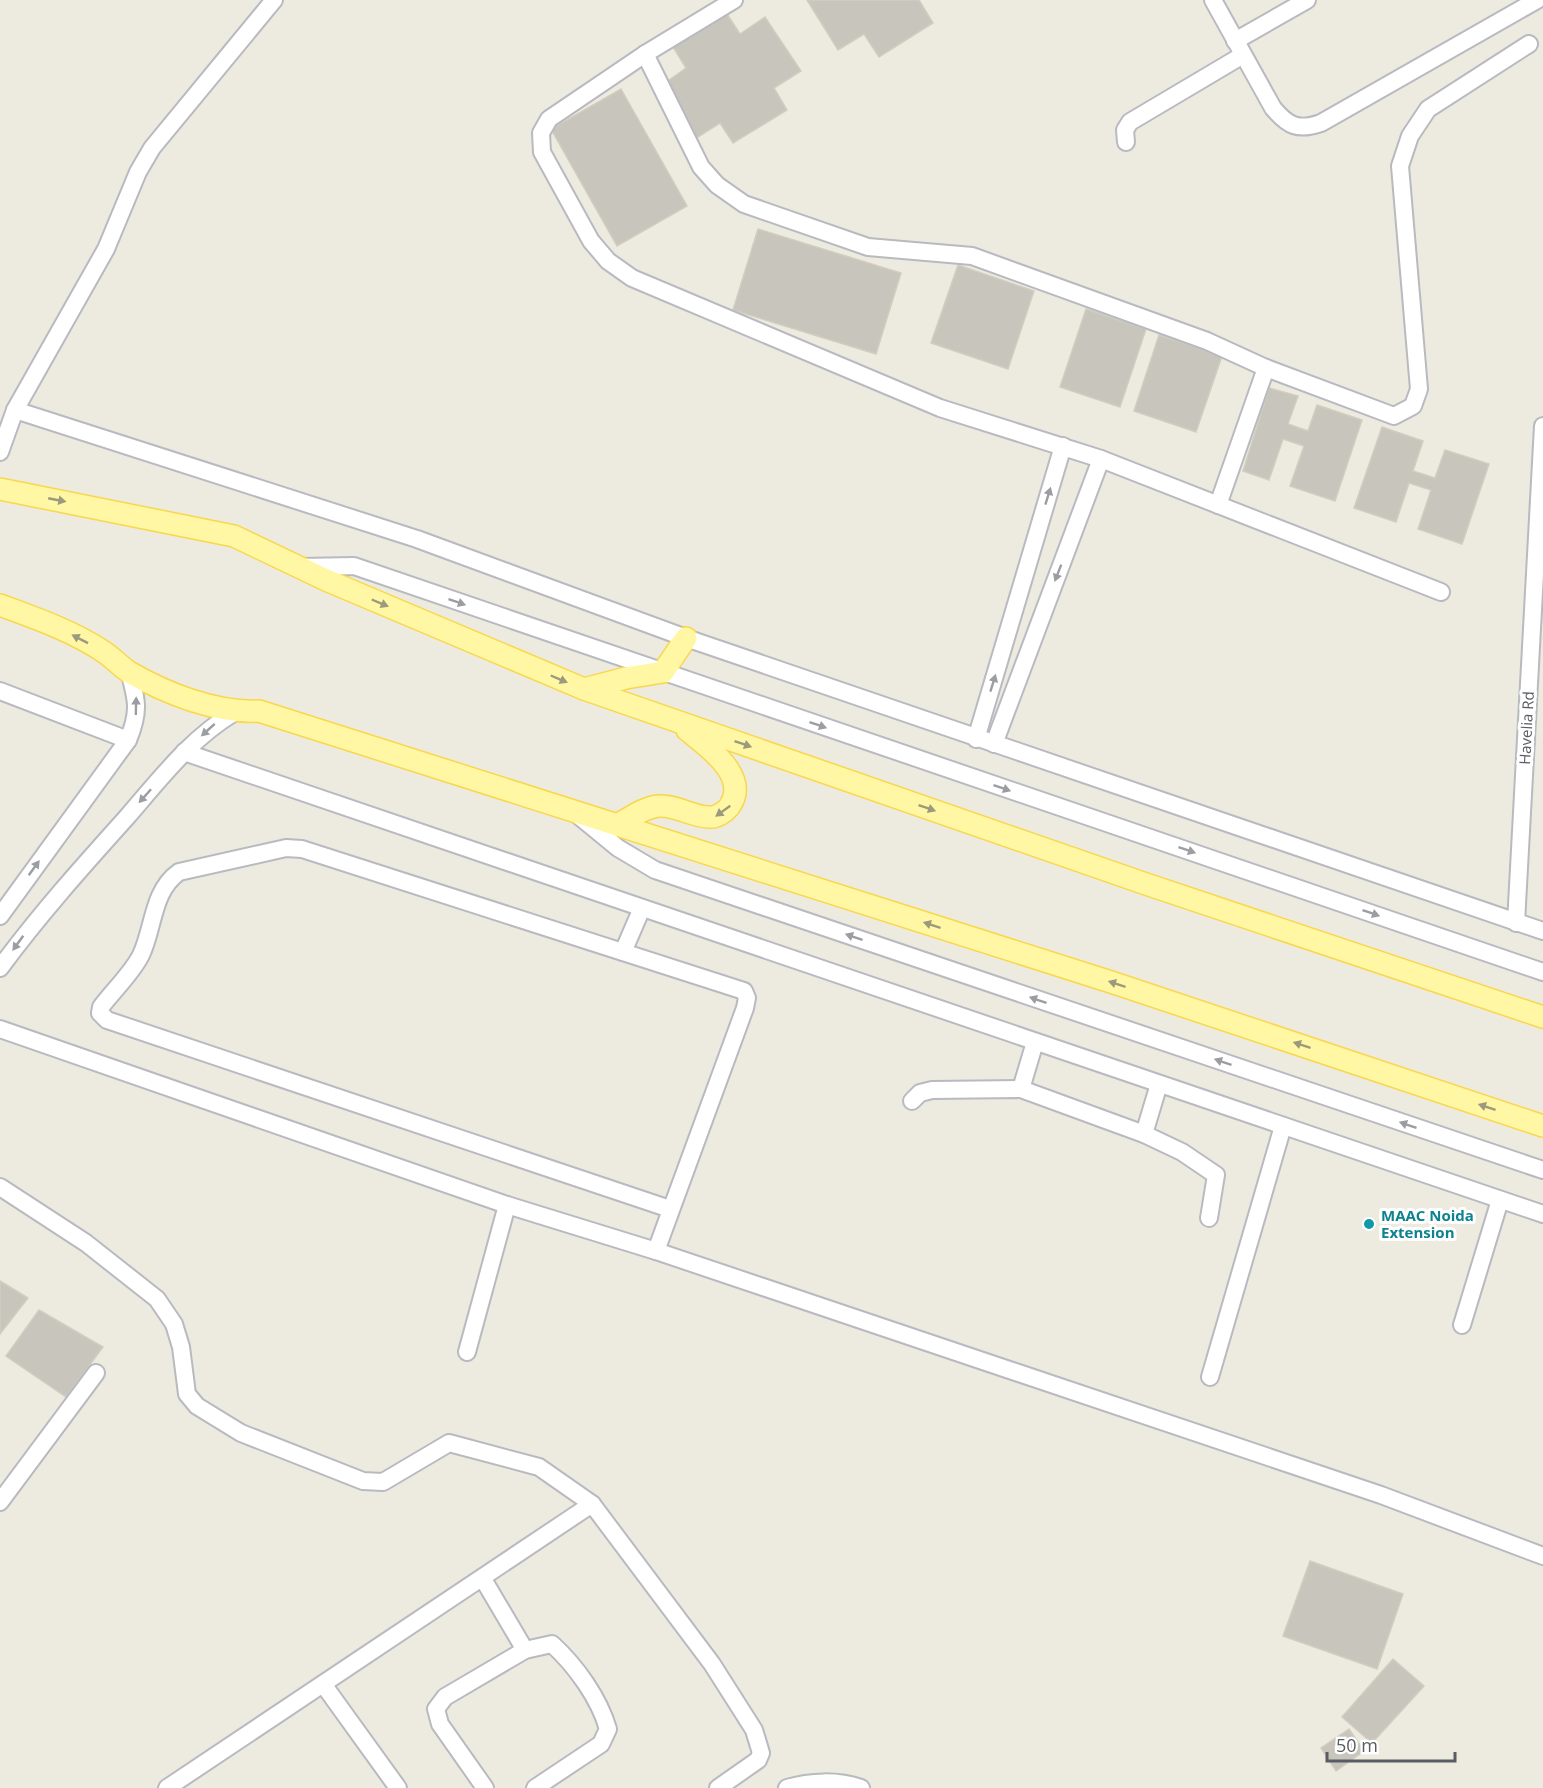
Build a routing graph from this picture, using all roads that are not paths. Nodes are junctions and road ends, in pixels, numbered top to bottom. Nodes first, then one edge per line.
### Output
1 (734, 0) edge
2 (1213, 0) edge
3 (1307, 0) edge
4 (1537, 0) edge
5 (270, 2) edge
6 (1529, 44) dead end
7 (1239, 48) junction
8 (645, 54) junction
9 (1126, 142) dead end
10 (1266, 368) junction
11 (15, 411) junction
12 (1543, 426) edge
13 (1063, 446) junction
14 (0, 452) edge
15 (1101, 459) junction
16 (0, 489) edge
17 (1218, 505) junction
18 (300, 567) junction
19 (1441, 592) dead end
20 (0, 605) edge
21 (686, 638) junction
22 (1537, 641) edge
23 (129, 672) junction
24 (663, 672) junction
25 (584, 689) junction
26 (0, 692) edge
27 (235, 712) junction
28 (675, 721) junction
29 (976, 739) junction
30 (128, 740) junction
31 (994, 744) junction
32 (184, 752) junction
33 (574, 812) junction
34 (617, 825) junction
35 (642, 908) junction
36 (0, 916) edge
37 (1516, 923) junction
38 (1543, 931) edge
39 (623, 952) junction
40 (0, 968) edge
41 (1543, 972) edge
42 (1543, 1017) edge
43 (0, 1029) edge
44 (1035, 1042) junction
45 (1159, 1084) junction
46 (1021, 1089) junction
47 (912, 1101) dead end
48 (1543, 1125) edge
49 (1283, 1126) junction
50 (1144, 1134) junction
51 (1543, 1170) edge
52 (0, 1187) edge
53 (1500, 1200) junction
54 (507, 1205) junction
55 (670, 1209) junction
56 (1543, 1215) edge
57 (1209, 1218) dead end
58 (656, 1251) junction
59 (1462, 1324) dead end
60 (467, 1352) dead end
61 (96, 1374) dead end
62 (1210, 1377) dead end
63 (0, 1502) edge
64 (592, 1504) junction
65 (1543, 1556) edge
66 (483, 1579) junction
67 (525, 1650) junction
68 (323, 1684) junction
69 (168, 1788) edge
70 (398, 1788) edge
71 (485, 1788) edge
72 (535, 1788) edge
73 (718, 1788) edge
74 (787, 1788) edge
75 (861, 1788) edge

1 - 8 street
2 - 7 street
3 - 7 street
4 - 7 street
5 - 11 street
6 - 10 street
7 - 9 street
8 - 10 street
8 - 13 street
10 - 17 street
11 - 14 street
11 - 21 street
12 - 22 street, Havelia Rd
13 - 15 street
29 -> 13 street
15 - 17 street
15 -> 31 street
16 -> 18 main road
17 - 19 street
18 -> 24 street
18 -> 25 main road
23 -> 20 main road
21 - 24 main road
21 - 29 street
22 - 37 street, Havelia Rd
23 - 27 main road
30 -> 23 street
24 - 25 main road
24 -> 41 street
25 - 28 main road
26 - 30 street
27 -> 32 street
27 - 33 main road
28 -> 34 main road
28 -> 42 main road
29 - 31 street
36 -> 30 street
31 - 37 street
32 - 35 street
32 -> 40 street
33 - 34 main road
51 -> 33 street
48 -> 34 main road
35 - 39 street
35 - 44 street
37 - 38 street
39 - 55 street
39 - 55 street
43 - 54 street
44 - 45 street
44 - 46 street
45 - 49 street
45 - 50 street
46 - 47 street
46 - 50 street
49 - 53 street
49 - 62 street
50 - 57 street
52 - 64 street
53 - 56 street
53 - 59 street
54 - 58 street
54 - 60 street
55 - 58 street
58 - 65 street
61 - 63 street
64 - 66 street
64 - 73 street
66 - 67 street
66 - 68 street
67 - 71 street
67 - 72 street
68 - 69 street
68 - 70 street
74 - 75 street

